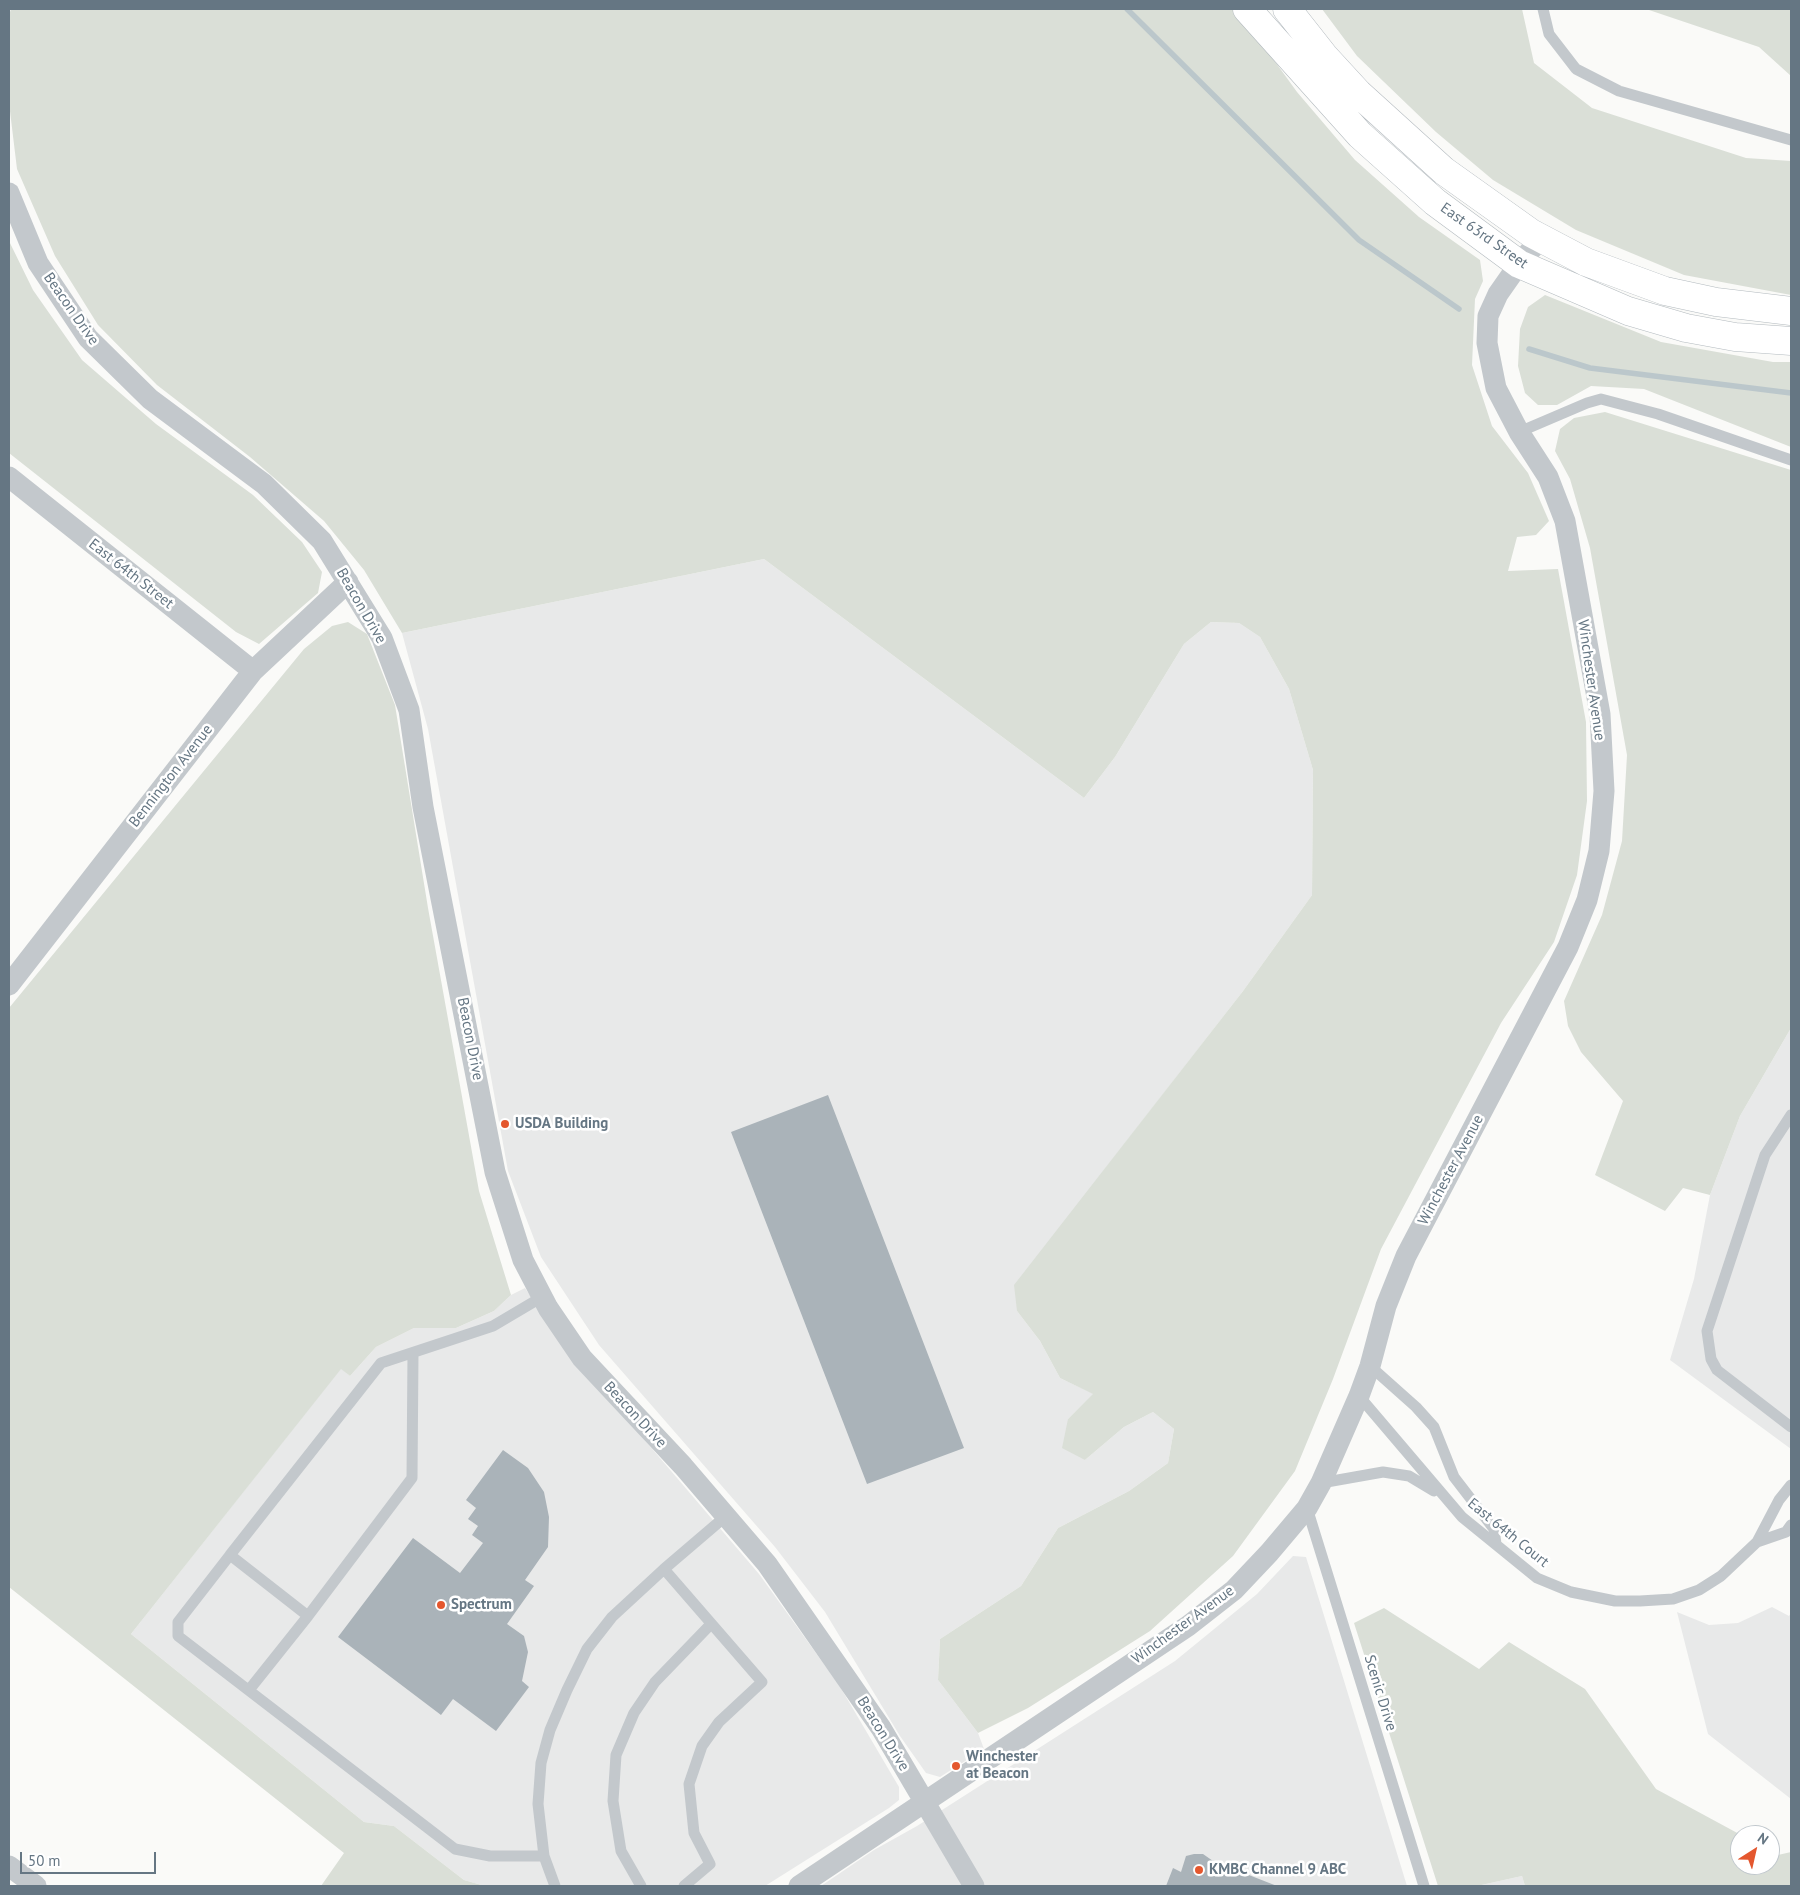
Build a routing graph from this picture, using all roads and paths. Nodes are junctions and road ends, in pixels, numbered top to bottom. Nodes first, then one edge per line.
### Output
1 (1247, 9) edge
2 (1287, 9) edge
3 (1543, 9) edge
4 (1791, 140) edge
5 (9, 193) edge
6 (1541, 238) junction
7 (1519, 264) junction
8 (1791, 311) edge
9 (1791, 341) edge
10 (1519, 432) junction
11 (1791, 460) edge
12 (9, 477) edge
13 (348, 582) junction
14 (253, 671) junction
15 (9, 985) edge
16 (1791, 1115) edge
17 (542, 1297) junction
18 (413, 1353) junction
19 (1370, 1366) junction
20 (1359, 1396) junction
21 (1791, 1427) edge
22 (1321, 1483) junction
23 (1791, 1485) edge
24 (1449, 1503) junction
25 (1307, 1508) junction
26 (726, 1516) junction
27 (1789, 1530) edge
28 (1757, 1542) junction
29 (1496, 1544) junction
30 (230, 1555) junction
31 (664, 1569) junction
32 (308, 1616) junction
33 (712, 1624) junction
34 (249, 1690) junction
35 (924, 1802) junction
36 (544, 1856) junction
37 (9, 1866) edge
38 (36, 1886) edge
39 (555, 1886) edge
40 (642, 1886) edge
41 (684, 1886) edge
42 (799, 1886) edge
43 (974, 1886) edge
44 (1424, 1886) edge

1 - 7 main road, East 63rd Street
2 - 6 main road, East 63rd Street
3 - 4 lane
5 - 13 street, Beacon Drive
6 - 7 street, Winchester Avenue
6 - 8 main road, East 63rd Street
7 - 9 main road, East 63rd Street
7 - 10 street, Winchester Avenue
10 - 11 lane
10 - 19 street, Winchester Avenue
12 - 14 street, East 64th Street
13 - 14 street, Bennington Avenue
13 - 17 street, Beacon Drive
14 - 15 street, Bennington Avenue
16 - 21 lane
17 - 18 lane
17 - 26 street, Beacon Drive
18 - 30 lane
18 - 32 lane
19 - 20 street, Winchester Avenue
19 - 29 lane
20 - 22 street, Winchester Avenue
20 - 24 lane, East 64th Court
22 - 24 lane
22 - 25 street, Winchester Avenue
23 - 28 lane, East 64th Court
24 - 29 lane, East 64th Court
25 - 35 street, Winchester Avenue
25 - 44 lane, Scenic Drive
26 - 31 lane
26 - 35 street, Beacon Drive
27 - 28 lane, East 64th Court
28 - 29 lane, East 64th Court
30 - 32 lane
30 - 34 lane
31 - 33 lane
31 - 36 lane
32 - 34 lane
33 - 40 lane
33 - 41 lane
34 - 36 lane
35 - 42 street, Winchester Avenue
35 - 43 street, Beacon Drive
36 - 39 lane
37 - 38 street

